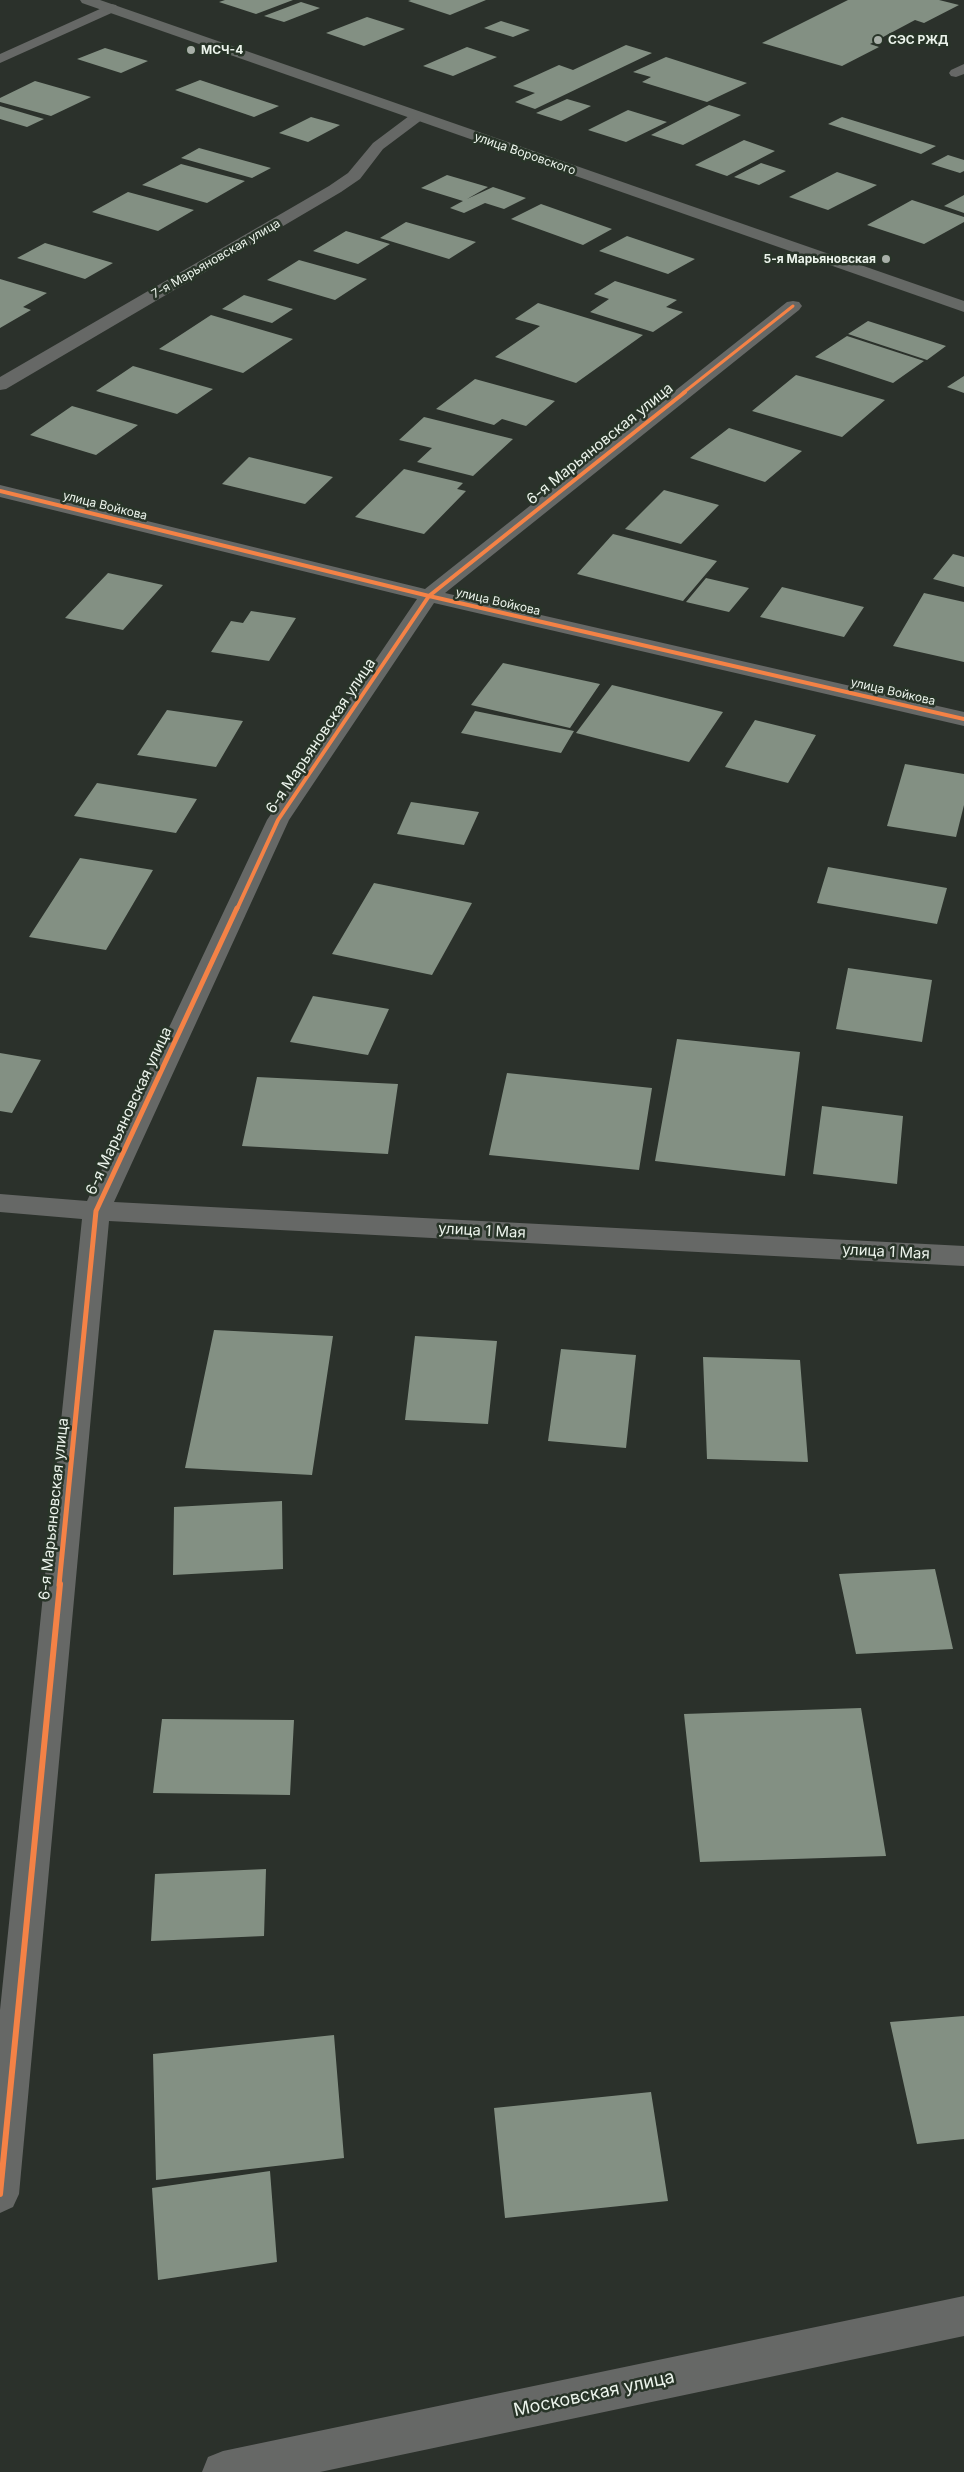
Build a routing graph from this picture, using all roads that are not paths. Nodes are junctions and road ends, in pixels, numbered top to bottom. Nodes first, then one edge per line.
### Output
1 (88, 0) edge
2 (111, 8) junction
3 (0, 58) edge
4 (418, 116) junction
5 (793, 306) dead end
6 (964, 307) edge
7 (0, 385) edge
8 (0, 491) edge
9 (429, 596) junction
10 (964, 719) edge
11 (0, 1203) edge
12 (96, 1211) junction
13 (964, 1256) edge
14 (0, 2194) edge
15 (964, 2316) edge
16 (223, 2472) edge

1 - 2 main road, улица Воровского
2 - 3 street
2 - 4 main road, улица Воровского
4 - 6 main road, улица Воровского
4 - 7 street, 7-я Марьяновская улица
5 - 9 street, 6-я Марьяновская улица
8 - 9 street, улица Войкова
9 - 10 street, улица Войкова
9 - 12 street, 6-я Марьяновская улица
11 - 12 street, улица 1 Мая
12 - 13 street, улица 1 Мая
12 - 14 street, 6-я Марьяновская улица
15 - 16 street, Московская улица

